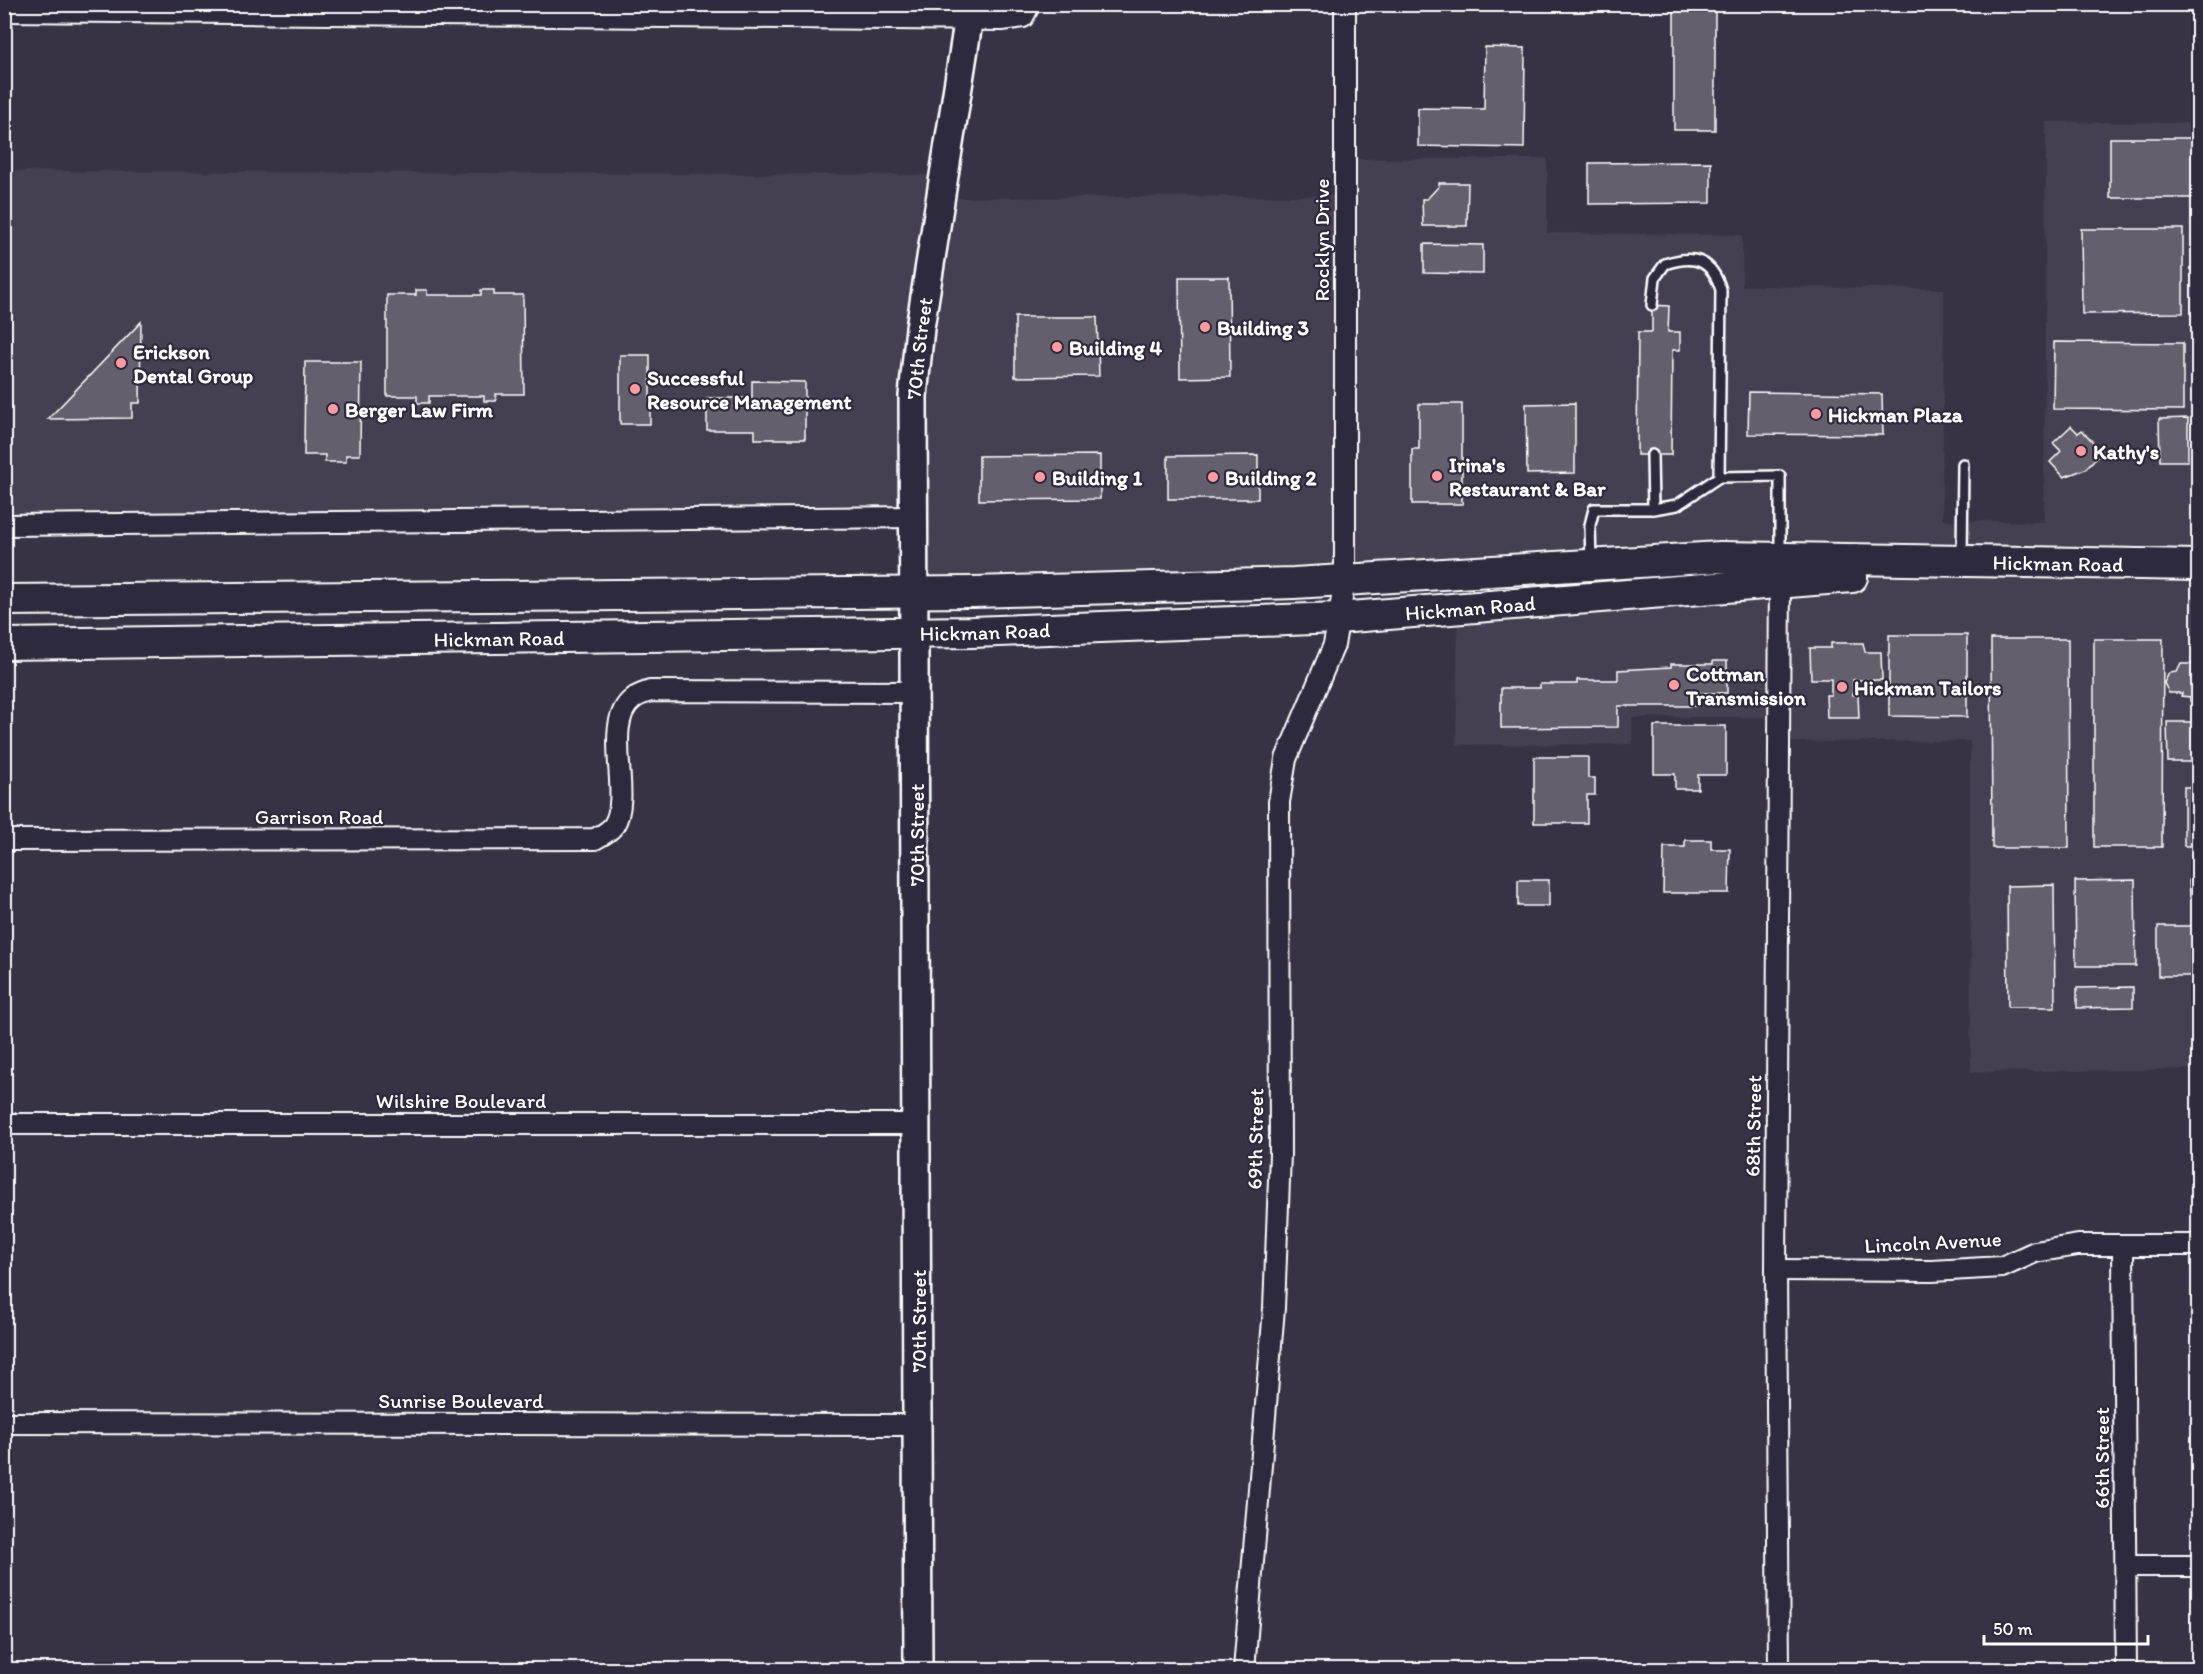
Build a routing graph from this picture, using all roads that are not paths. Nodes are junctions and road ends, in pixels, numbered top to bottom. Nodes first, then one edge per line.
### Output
1 (1030, 4) edge
2 (1345, 4) edge
3 (203, 8) edge
4 (634, 10) edge
5 (4, 11) edge
6 (970, 11) edge
7 (1652, 305) dead end
8 (1652, 455) dead end
9 (1963, 464) dead end
10 (1719, 477) junction
11 (1653, 509) junction
12 (915, 517) junction
13 (4, 525) edge
14 (2199, 559) edge
15 (1962, 562) junction
16 (2156, 563) junction
17 (1591, 565) junction
18 (2199, 565) edge
19 (1780, 571) junction
20 (1345, 580) junction
21 (915, 593) junction
22 (4, 600) edge
23 (1338, 618) junction
24 (915, 632) junction
25 (4, 644) edge
26 (916, 692) junction
27 (4, 840) edge
28 (4, 1124) edge
29 (917, 1124) junction
30 (2123, 1245) junction
31 (2199, 1245) edge
32 (1776, 1270) junction
33 (4, 1424) edge
34 (918, 1425) junction
35 (2126, 1566) junction
36 (2199, 1566) edge
37 (918, 1670) edge
38 (1244, 1670) edge
39 (1779, 1670) edge
40 (2126, 1670) edge

1 - 6 street
2 - 20 street, Rocklyn Drive
3 - 4 street
3 - 5 street
4 - 6 street
6 - 12 street, 70th Street
7 - 10 lane
8 - 11 lane
9 - 15 lane
10 - 11 lane
10 - 19 lane
11 - 17 lane
12 - 13 street
12 - 21 street, 70th Street
14 - 16 main road, Hickman Road
15 - 16 main road, Hickman Road
15 - 19 main road, Hickman Road
16 - 18 main road, Hickman Road
17 - 19 main road, Hickman Road
17 - 20 main road, Hickman Road
19 - 23 main road, Hickman Road
19 - 32 street, 68th Street
20 - 21 main road, Hickman Road
20 - 23 street, Rocklyn Drive
21 - 22 main road, Hickman Road
21 - 24 street, 70th Street
23 - 24 main road, Hickman Road
23 - 38 street, 69th Street
24 - 25 main road, Hickman Road
24 - 26 street, 70th Street
26 - 27 street, Garrison Road
26 - 29 street, 70th Street
28 - 29 street, Wilshire Boulevard
29 - 34 street, 70th Street
30 - 31 street, Lincoln Avenue
30 - 32 street, Lincoln Avenue
30 - 35 street, 66th Street
32 - 39 street, 68th Street
33 - 34 street, Sunrise Boulevard
34 - 37 street, 70th Street
35 - 36 street
35 - 40 street, 66th Street

